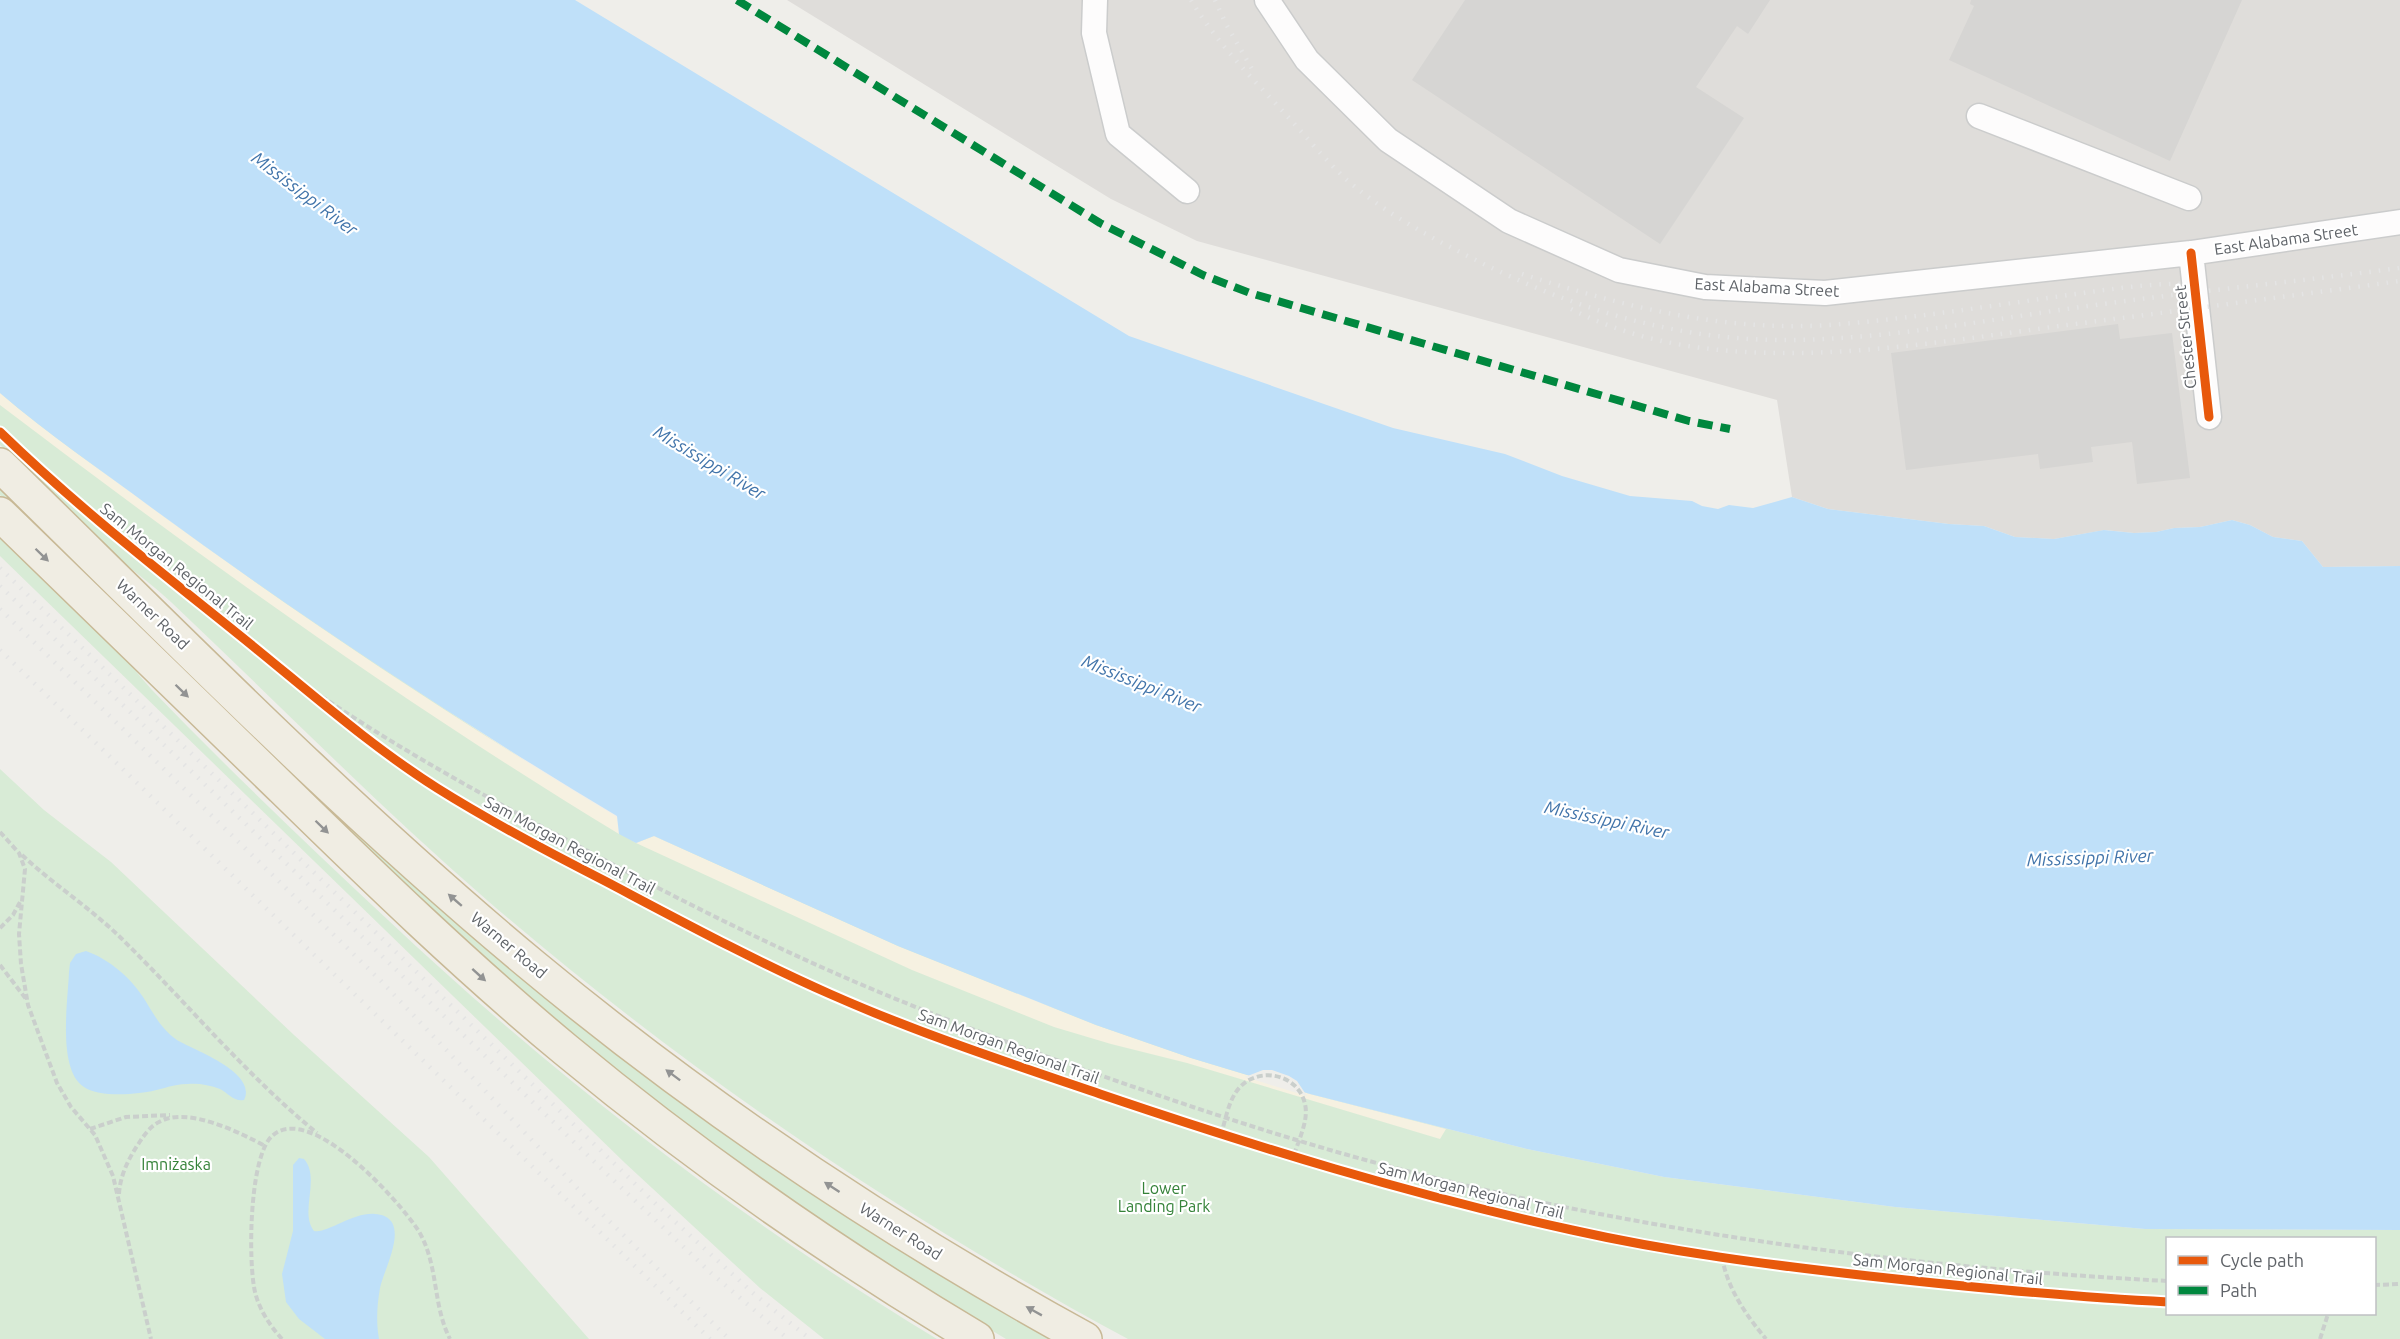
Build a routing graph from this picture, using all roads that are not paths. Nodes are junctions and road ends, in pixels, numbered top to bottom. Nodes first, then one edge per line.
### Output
1 (1095, 0) edge
2 (1267, 0) edge
3 (1979, 116) dead end
4 (1186, 191) dead end
5 (2189, 198) dead end
6 (2400, 222) edge
7 (2191, 253) junction
8 (2209, 417) dead end
9 (0, 465) edge
10 (0, 514) edge
11 (977, 1339) edge
12 (1085, 1339) edge

1 - 4 street
2 - 7 street, East Alabama Street
3 - 5 street
6 - 7 street, East Alabama Street
7 - 8 street, Chester Street
12 -> 9 highway, Warner Road
10 -> 11 highway

